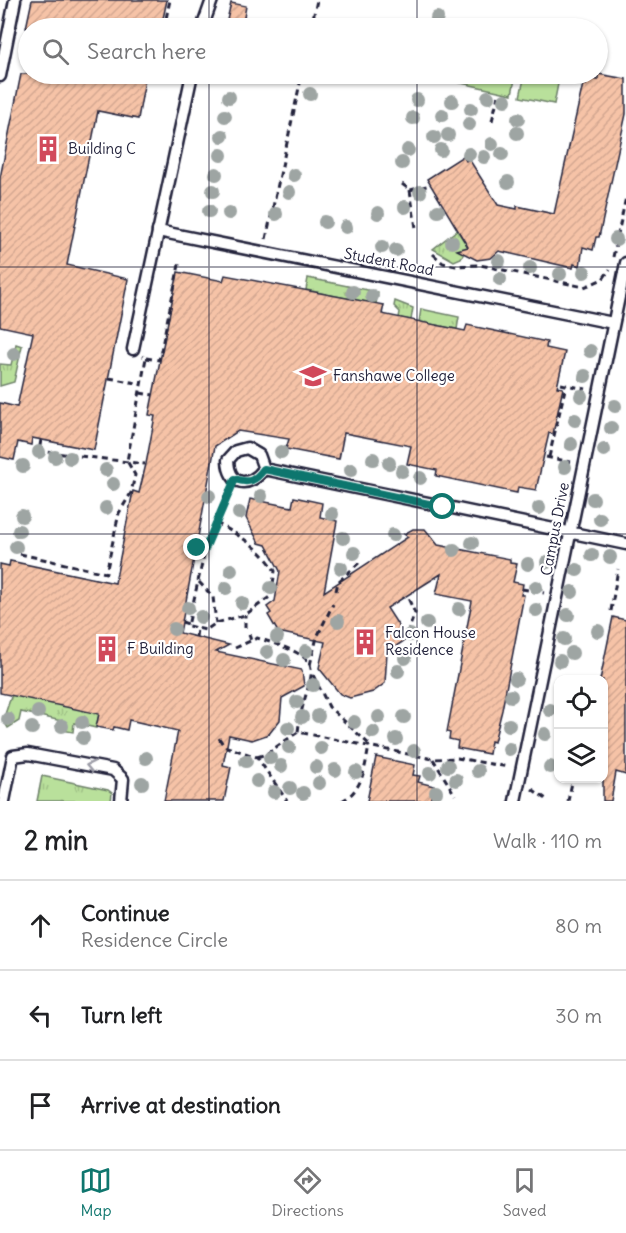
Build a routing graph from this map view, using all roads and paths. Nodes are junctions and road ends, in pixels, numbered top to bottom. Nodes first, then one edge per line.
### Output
1 (15, 0) edge
2 (170, 0) edge
3 (212, 0) edge
4 (317, 0) edge
5 (166, 18) edge
6 (206, 18) edge
7 (313, 18) edge
8 (0, 76) edge
9 (190, 84) edge
10 (300, 84) edge
11 (498, 96) dead end
12 (492, 121) dead end
13 (402, 184) dead end
14 (431, 185) dead end
15 (410, 190) junction
16 (626, 197) edge
17 (416, 228) dead end
18 (159, 231) junction
19 (266, 242) dead end
20 (433, 254) dead end
21 (180, 260) dead end
22 (626, 263) edge
23 (614, 323) junction
24 (133, 349) joint
25 (146, 358) junction
26 (109, 378) dead end
27 (142, 384) junction
28 (588, 390) dead end
29 (140, 393) junction
30 (153, 395) dead end
31 (41, 440) dead end
32 (127, 461) junction
33 (572, 462) dead end
34 (146, 464) dead end
35 (264, 469) junction
36 (235, 479) junction
37 (216, 523) junction
38 (569, 534) junction
39 (626, 544) edge
40 (197, 548) dead end
41 (205, 549) junction
42 (20, 554) dead end
43 (360, 562) dead end
44 (618, 569) dead end
45 (199, 582) junction
46 (522, 589) dead end
47 (336, 591) dead end
48 (546, 594) dead end
49 (408, 598) dead end
50 (333, 604) dead end
51 (611, 611) dead end
52 (246, 615) junction
53 (182, 622) dead end
54 (216, 623) junction
55 (188, 624) junction
56 (245, 628) dead end
57 (197, 629) junction
58 (249, 634) dead end
59 (407, 634) dead end
60 (196, 637) dead end
61 (251, 640) junction
62 (235, 648) dead end
63 (310, 665) junction
64 (313, 674) junction
65 (298, 732) junction
66 (219, 738) dead end
67 (370, 746) junction
68 (257, 757) junction
69 (434, 759) junction
70 (510, 768) dead end
71 (572, 783) edge
72 (532, 789) dead end
73 (455, 795) dead end
74 (4, 801) edge
75 (121, 801) edge
76 (287, 801) edge
77 (342, 801) edge
78 (515, 801) edge
79 (549, 801) edge
80 (568, 801) edge

1 - 8 lane
2 - 5 path
3 - 6 lane
4 - 7 path
9 - 18 lane
10 - 19 path
11 - 12 path
13 - 15 path
14 - 15 path
15 - 17 path
16 - 20 path
18 - 23 lane, Student Road
18 - 24 lane
21 - 25 path
22 - 23 lane, Campus Drive
23 - 38 lane, Campus Drive
24 - 25 path
25 - 27 path
26 - 27 path
27 - 29 path
28 - 33 path
29 - 30 path
29 - 32 path
31 - 32 path
32 - 34 path
32 - 42 path
35 - 36 lane
35 - 36 lane
35 - 38 lane
36 - 37 path
37 - 41 path
37 - 52 path
38 - 39 lane
38 - 78 lane, Campus Drive
40 - 41 path
41 - 45 path
43 - 47 path
44 - 51 path
45 - 54 path
45 - 55 path
46 - 48 path
49 - 59 path
50 - 63 path
52 - 54 path
52 - 56 path
53 - 55 path
54 - 57 path
55 - 57 path
57 - 60 path
58 - 61 path
61 - 62 path
61 - 63 path
63 - 64 path
64 - 65 path
64 - 67 path
65 - 67 path
65 - 68 path
66 - 68 path
67 - 69 path
67 - 77 path
68 - 76 path
69 - 70 path
69 - 73 path
71 - 80 path
72 - 79 path
75 -> 74 lane

